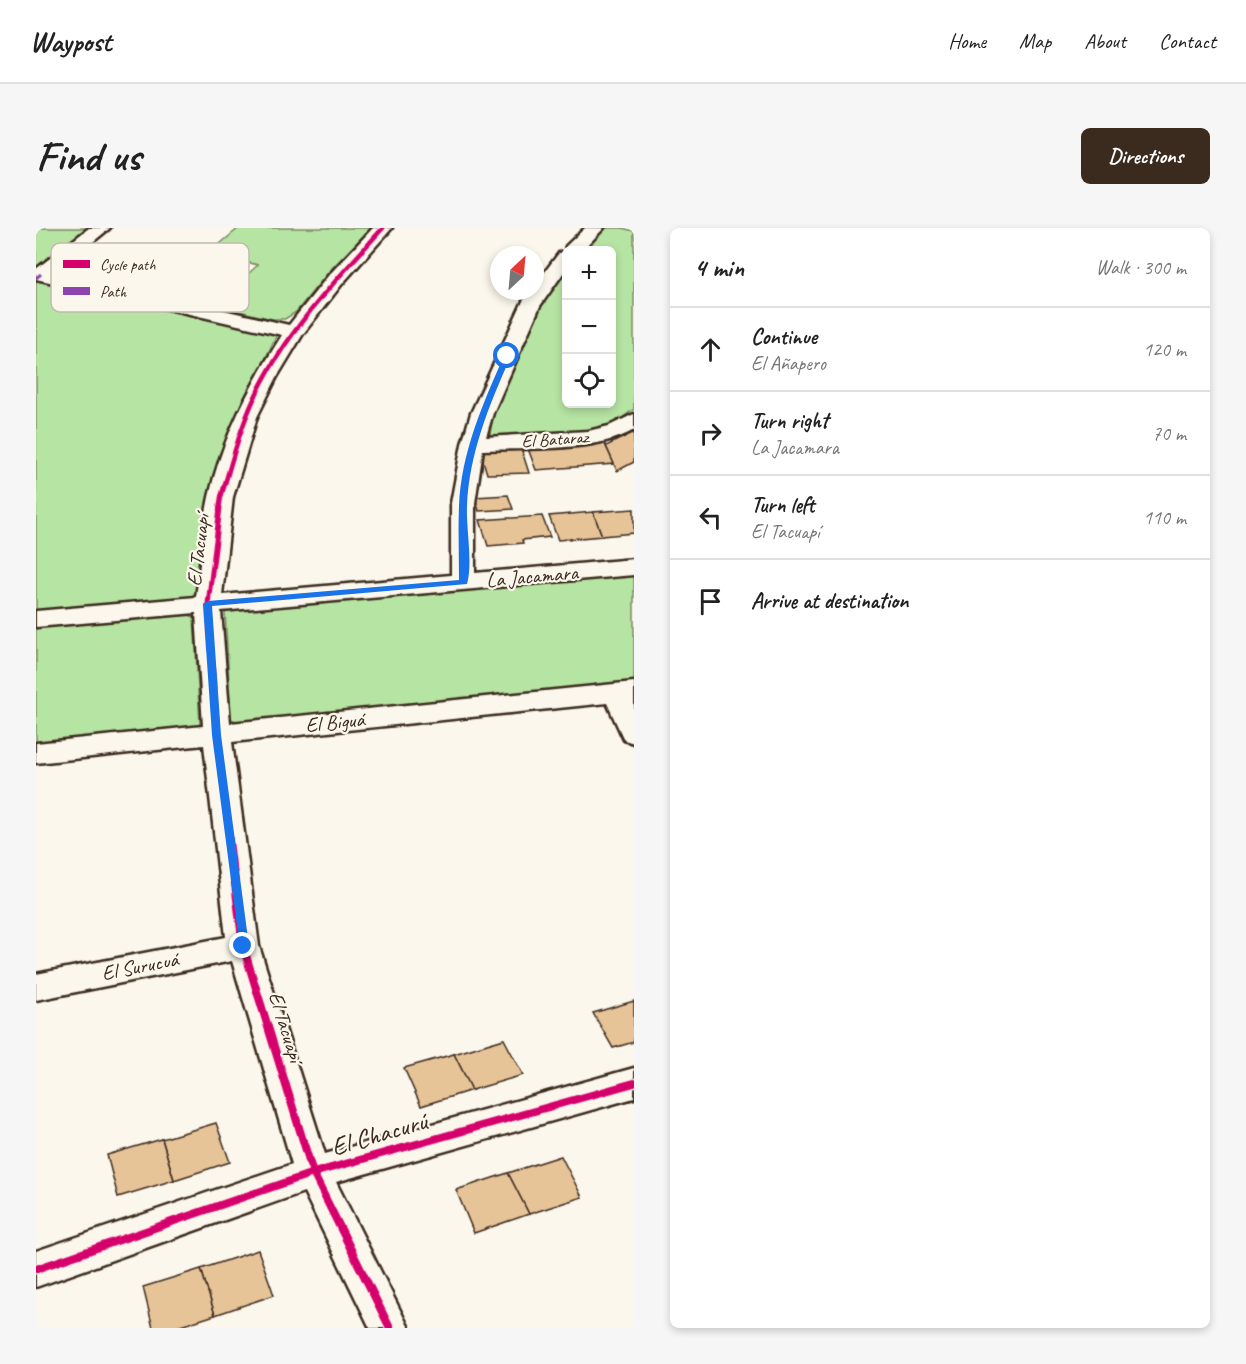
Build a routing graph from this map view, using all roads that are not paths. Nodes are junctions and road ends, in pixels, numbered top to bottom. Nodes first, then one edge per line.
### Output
1 (101, 228) edge
2 (383, 228) edge
3 (595, 228) edge
4 (81, 243) edge
5 (577, 246) edge
6 (562, 263) edge
7 (51, 266) edge
8 (51, 276) edge
9 (207, 312) edge
10 (294, 332) junction
11 (634, 421) edge
12 (473, 444) junction
13 (634, 567) edge
14 (464, 582) junction
15 (208, 604) junction
16 (36, 619) edge
17 (625, 692) edge
18 (634, 733) edge
19 (217, 735) junction
20 (36, 753) edge
21 (243, 946) junction
22 (36, 987) edge
23 (634, 1083) edge
24 (313, 1173) junction
25 (36, 1269) edge
26 (390, 1328) edge

1 - 4 street
2 - 10 street, El Tacuapí
3 - 5 street
6 - 12 street
7 - 8 street
9 - 10 street
10 - 15 street, El Tacuapí
11 - 12 street, El Bataraz
12 - 14 street
13 - 14 street, La Jacamara
14 - 15 street, La Jacamara
15 - 16 street, La Jacamara
15 - 19 street, El Tacuapí
17 - 18 street
17 - 19 street, El Biguá
19 - 20 street, El Biguá
19 - 21 street, El Tacuapí
21 - 22 street, El Surucuá
21 - 24 street, El Tacuapí
23 - 24 street, El Chacurú
24 - 25 street, El Chacurú
24 - 26 street, El Tacuapí

